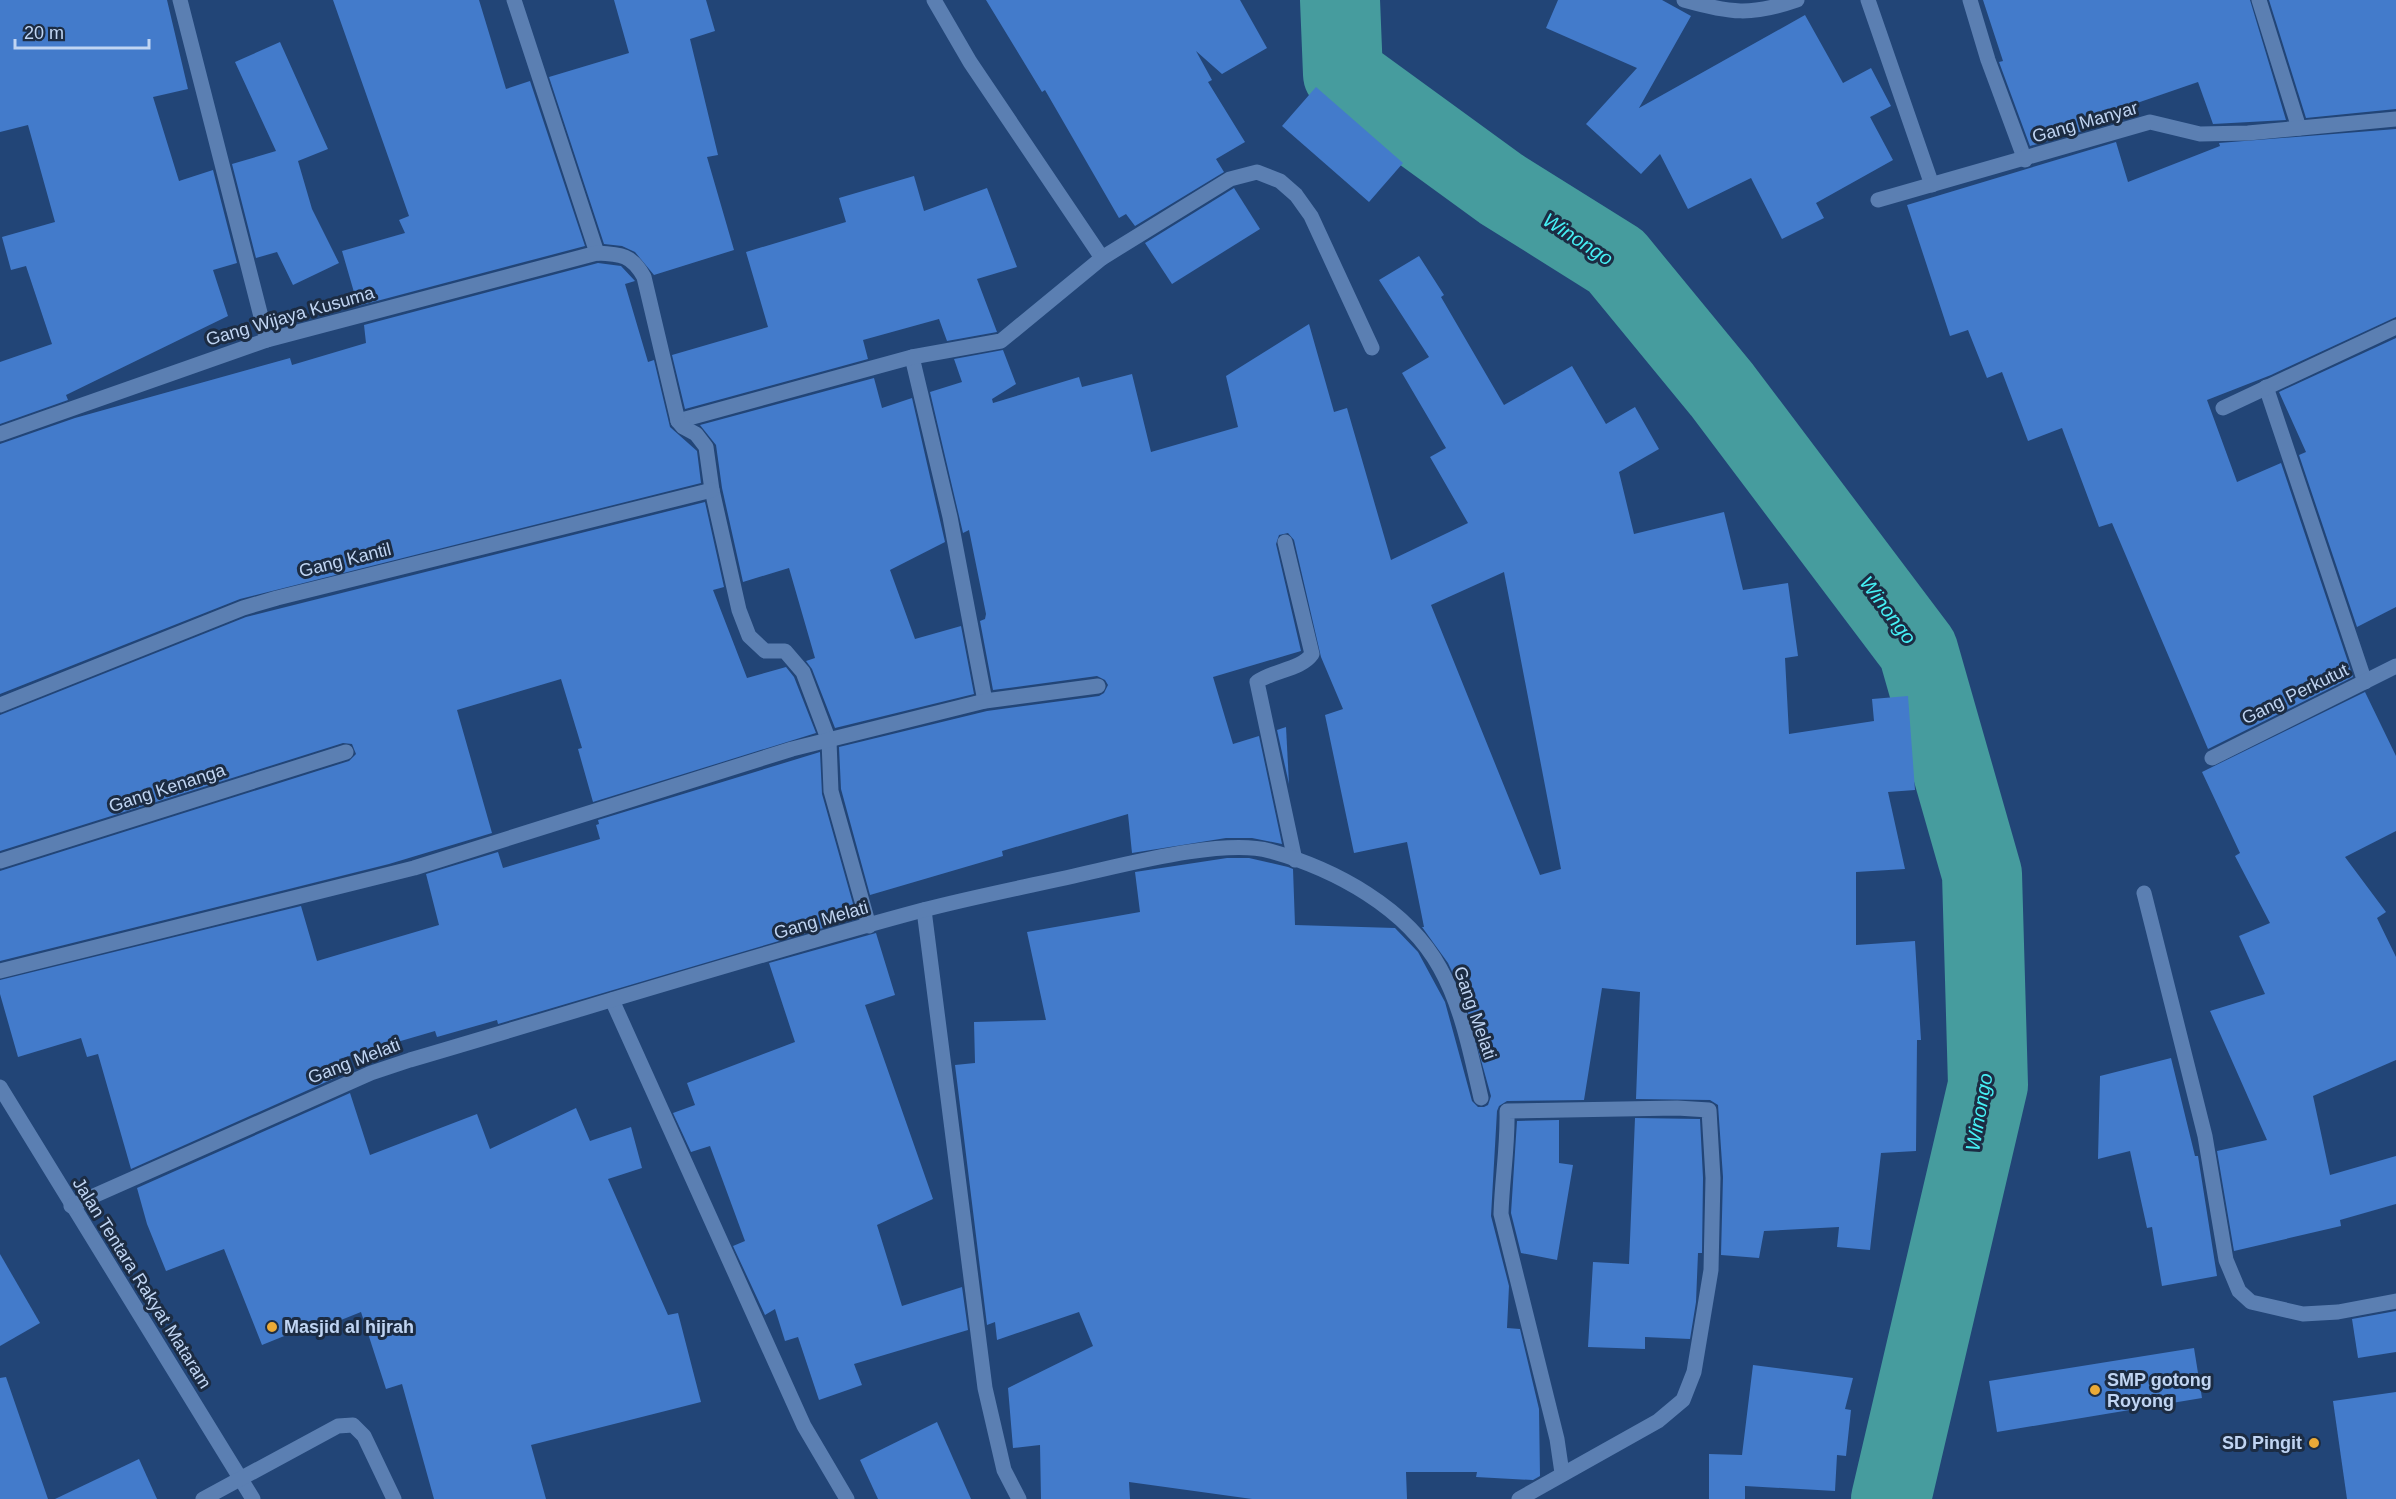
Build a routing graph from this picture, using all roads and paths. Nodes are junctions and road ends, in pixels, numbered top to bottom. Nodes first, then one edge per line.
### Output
1 (180, 0) edge
2 (514, 0) edge
3 (934, 0) edge
4 (1684, 0) edge
5 (1797, 0) edge
6 (1868, 0) edge
7 (1970, 0) edge
8 (2259, 0) edge
9 (2396, 119) edge
10 (2299, 128) junction
11 (2025, 160) junction
12 (1932, 185) junction
13 (1878, 200) dead end
14 (597, 253) junction
15 (1102, 258) junction
16 (2396, 327) edge
17 (267, 340) junction
18 (1372, 348) dead end
19 (912, 357) junction
20 (2266, 387) junction
21 (2223, 408) dead end
22 (678, 421) junction
23 (0, 434) edge
24 (712, 490) junction
25 (1285, 542) dead end
26 (2396, 666) edge
27 (2365, 682) junction
28 (1098, 686) dead end
29 (985, 701) junction
30 (0, 705) edge
31 (828, 741) junction
32 (346, 752) dead end
33 (2212, 758) dead end
34 (1295, 860) junction
35 (0, 861) edge
36 (2144, 893) dead end
37 (924, 910) junction
38 (869, 926) junction
39 (0, 971) edge
40 (612, 1000) junction
41 (0, 1087) edge
42 (1481, 1098) dead end
43 (71, 1206) junction
44 (2396, 1300) edge
45 (1562, 1473) junction
46 (240, 1479) junction
47 (203, 1499) edge
48 (253, 1499) edge
49 (394, 1499) edge
50 (847, 1499) edge
51 (1019, 1499) edge
52 (1519, 1499) edge

1 - 17 street
2 - 14 street
3 - 15 street
4 - 5 street
6 - 12 street
7 - 11 street, Gang Manyar
8 - 10 street
9 - 10 street, Gang Manyar
10 - 11 street, Gang Manyar
11 - 12 street
12 - 13 street
14 - 17 street, Gang Wijaya Kusuma
14 - 22 street
15 - 18 street
15 - 19 street
16 - 20 street
17 - 23 street, Gang Wijaya Kusuma
19 - 22 street
19 - 29 street
20 - 21 street
20 - 27 street
22 - 24 street
24 - 30 street, Gang Kantil
24 - 31 street
25 - 34 street
26 - 27 street, Gang Perkutut
27 - 33 street, Gang Perkutut
28 - 29 street
29 - 31 street
31 - 38 street
31 - 39 street
32 - 35 street, Gang Kenanga
34 - 37 street, Gang Melati
34 - 42 street, Gang Melati
36 - 44 street
37 - 38 street, Gang Melati
37 - 51 street
38 - 40 street, Gang Melati
40 - 43 street, Gang Melati
40 - 50 street
41 - 43 street, Jalan Tentara Rakyat Mataram
43 - 46 street, Jalan Tentara Rakyat Mataram
45 - 45 street
45 - 52 street
46 - 47 street
46 - 48 street, Jalan Tentara Rakyat Mataram
46 - 49 street

